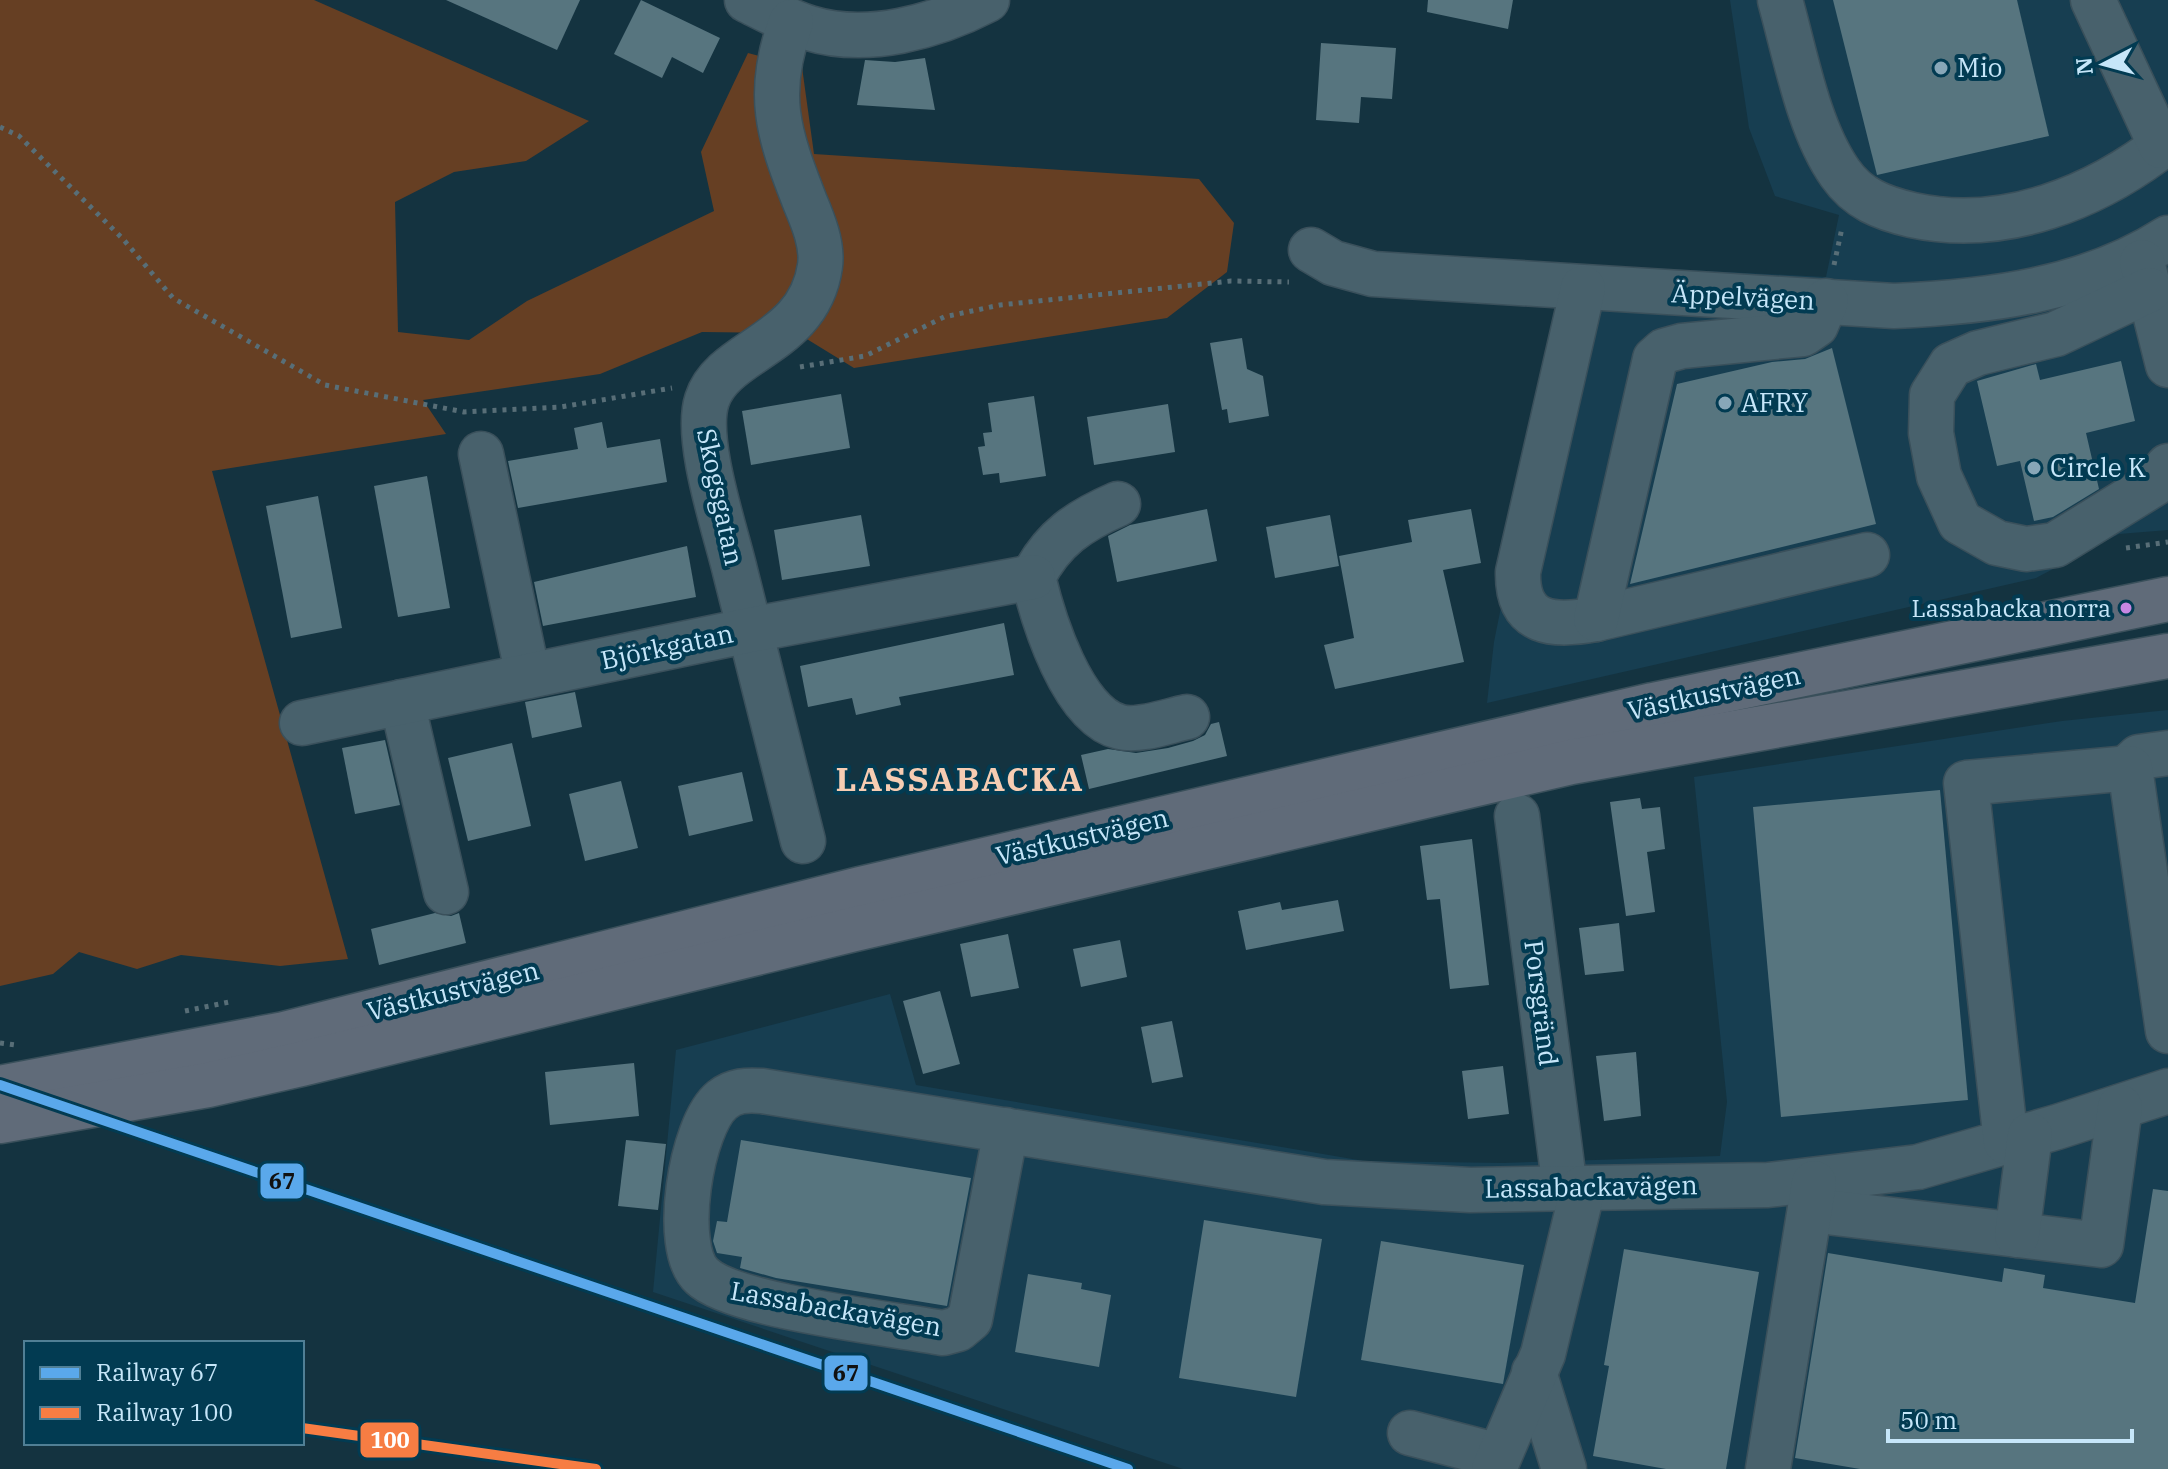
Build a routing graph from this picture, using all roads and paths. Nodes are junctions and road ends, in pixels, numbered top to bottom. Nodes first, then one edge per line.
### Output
1 (747, 0) edge
2 (987, 0) edge
3 (1780, 0) edge
4 (2093, 0) edge
5 (791, 22) junction
6 (0, 127) edge
7 (2164, 143) edge
8 (1852, 186) junction
9 (2152, 260) edge
10 (1300, 266) joint
11 (1570, 287) junction
12 (1826, 301) junction
13 (2168, 365) edge
14 (792, 368) dead end
15 (719, 381) junction
16 (481, 454) dead end
17 (2168, 466) edge
18 (1513, 482) dead end
19 (1118, 504) dead end
20 (1867, 555) dead end
21 (1033, 577) junction
22 (2168, 599) edge
23 (1596, 619) junction
24 (750, 630) junction
25 (2168, 656) edge
26 (528, 676) junction
27 (402, 702) junction
28 (1187, 717) dead end
29 (302, 723) dead end
30 (2168, 753) edge
31 (2126, 769) junction
32 (1517, 816) dead end
33 (803, 841) dead end
34 (446, 892) dead end
35 (2168, 1031) edge
36 (0, 1088) edge
37 (2168, 1091) edge
38 (2120, 1107) junction
39 (0, 1121) edge
40 (1006, 1130) junction
41 (2018, 1139) junction
42 (1574, 1188) junction
43 (1812, 1196) junction
44 (2017, 1235) junction
45 (1534, 1372) junction
46 (1410, 1433) dead end
47 (1497, 1462) edge
48 (1564, 1469) edge
49 (1768, 1469) edge

1 - 5 street
2 - 5 street
3 - 8 street
4 - 7 street
5 - 15 street
6 - 15 path
7 - 8 street
8 - 12 path
9 - 12 street, Äppelvägen
9 - 13 street
9 - 17 street
10 - 11 street, Äppelvägen
10 - 14 path
11 - 12 street, Äppelvägen
11 - 18 street
11 - 23 street
12 - 23 street
15 - 24 street, Skogsgatan
16 - 26 street
19 - 21 street
20 - 23 street
21 - 24 street, Björkgatan
21 - 28 street
22 - 36 main road, Västkustvägen
24 - 26 street, Björkgatan
24 - 33 street, Skogsgatan
25 - 39 main road, Västkustvägen
26 - 27 street, Björkgatan
27 - 29 street, Björkgatan
27 - 34 street
30 - 31 street
31 - 35 street
31 - 41 street
32 - 42 street, Porsgränd
37 - 38 street, Lassabackavägen
38 - 41 street, Lassabackavägen
38 - 44 street
40 - 40 street, Lassabackavägen
40 - 42 street, Lassabackavägen
41 - 43 street, Lassabackavägen
41 - 44 street
42 - 43 street, Lassabackavägen
42 - 45 street
43 - 44 street
43 - 49 street
45 - 47 street
45 - 48 street
46 - 47 street

